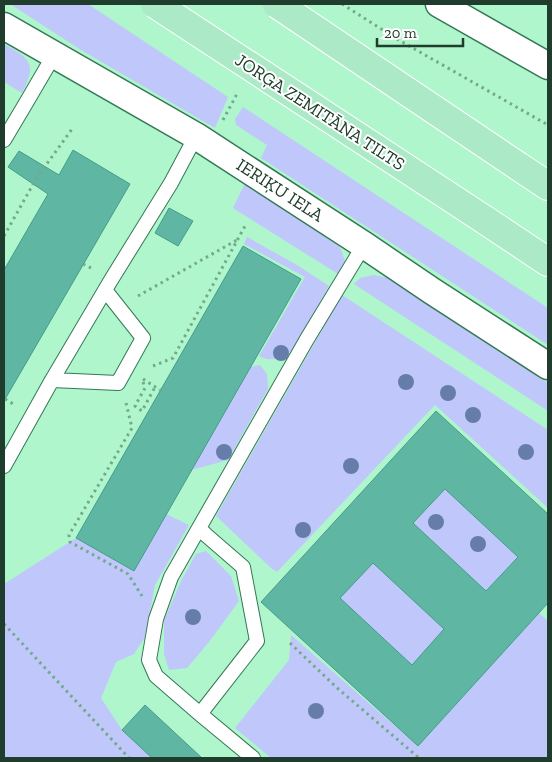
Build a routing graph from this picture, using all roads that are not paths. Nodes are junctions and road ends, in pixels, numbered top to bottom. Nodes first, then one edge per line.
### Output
1 (155, 4) edge
2 (277, 4) edge
3 (439, 4) edge
4 (4, 26) edge
5 (54, 55) junction
6 (548, 66) edge
7 (196, 136) junction
8 (4, 140) edge
9 (548, 186) edge
10 (364, 245) junction
11 (548, 262) edge
12 (105, 290) junction
13 (548, 366) edge
14 (52, 380) junction
15 (4, 466) edge
16 (199, 528) junction
17 (200, 714) junction
18 (254, 758) edge

1 - 11 main road, JORĢA ZEMITĀNA TILTS, bridge
2 - 9 main road, bridge
3 - 6 street
4 - 5 street, IERIĶU IELA
5 - 7 street, IERIĶU IELA
5 - 8 lane
7 - 10 street, IERIĶU IELA
7 - 12 lane
10 - 13 street, IERIĶU IELA
10 - 16 lane
12 - 14 lane
12 - 14 lane
14 - 15 lane
16 - 17 lane
16 - 17 lane
17 - 18 lane

